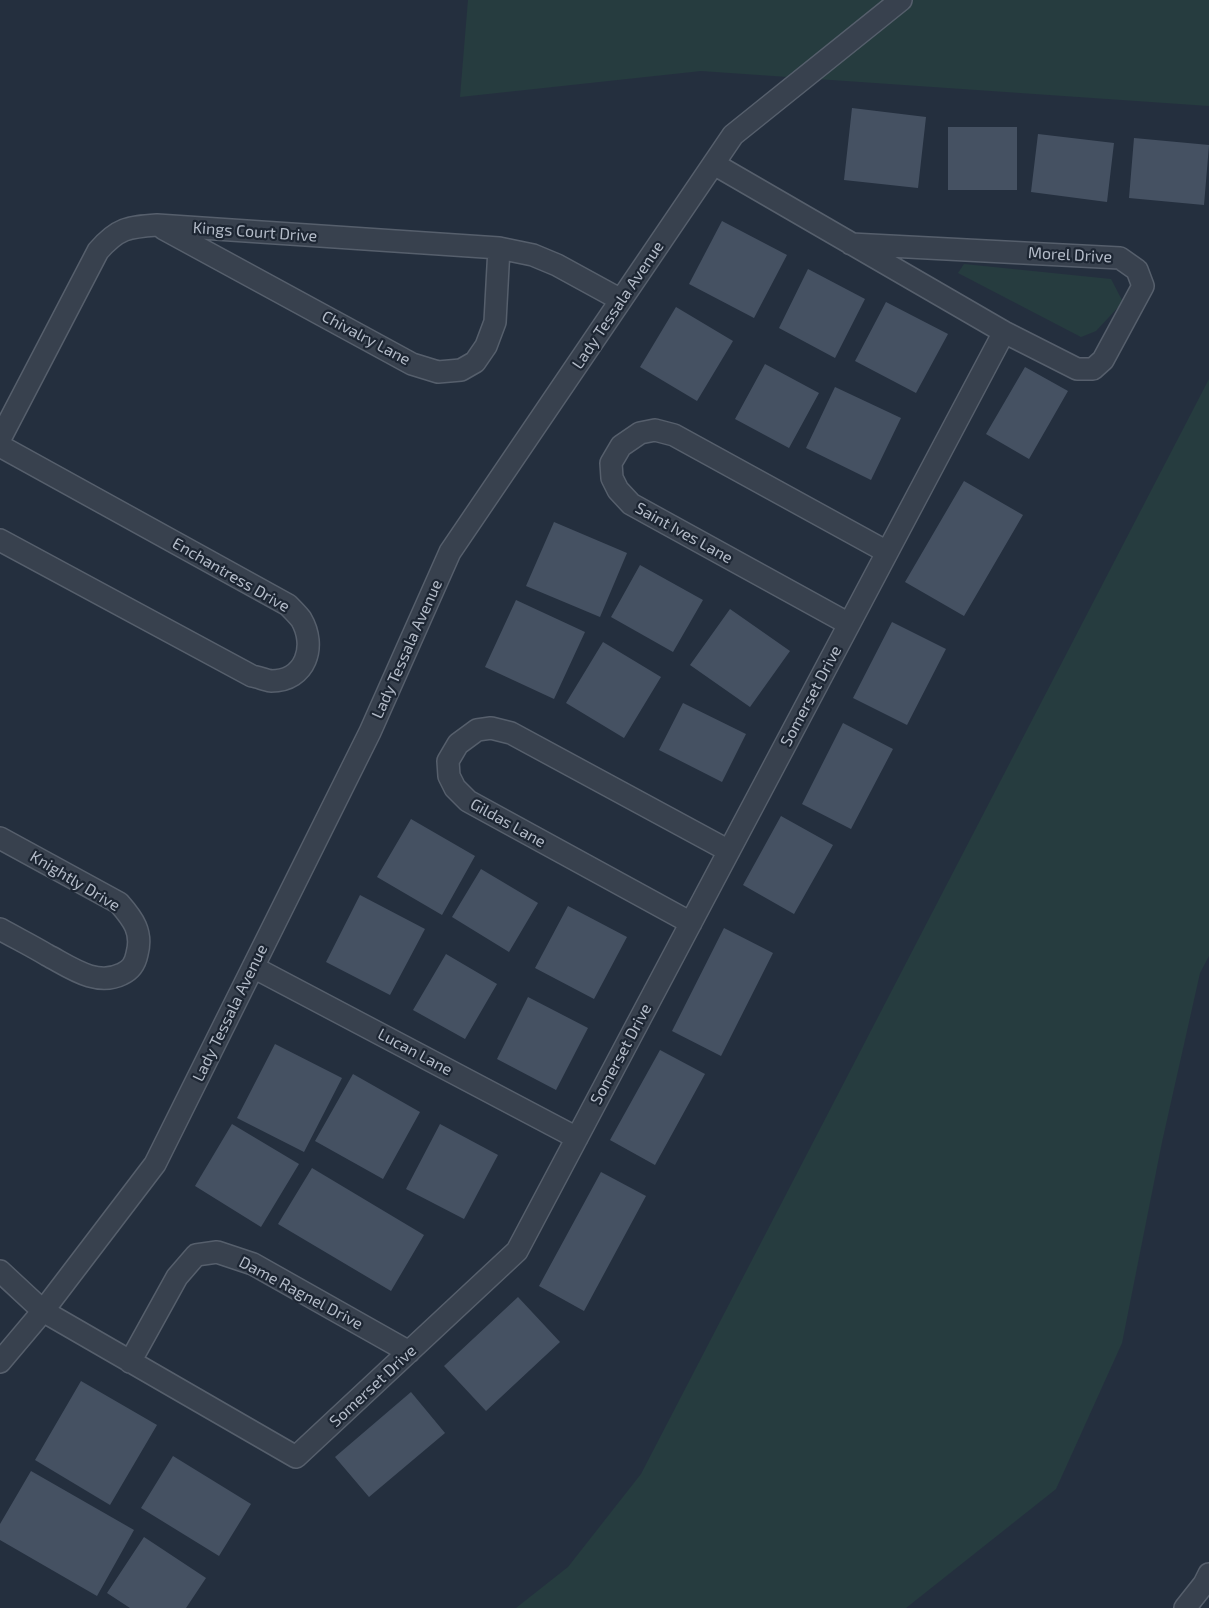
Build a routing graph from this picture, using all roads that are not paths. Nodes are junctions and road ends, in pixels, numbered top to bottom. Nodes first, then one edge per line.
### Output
1 (901, 0) edge
2 (714, 164) junction
3 (157, 225) junction
4 (851, 244) junction
5 (498, 248) junction
6 (621, 300) junction
7 (1004, 332) junction
8 (0, 439) edge
9 (0, 446) edge
10 (0, 540) edge
11 (887, 552) junction
12 (849, 624) junction
13 (0, 838) edge
14 (729, 851) junction
15 (691, 922) junction
16 (0, 929) edge
17 (253, 967) junction
18 (577, 1138) junction
19 (0, 1270) edge
20 (43, 1311) junction
21 (409, 1352) junction
22 (0, 1362) edge
23 (130, 1362) junction
24 (1209, 1574) edge
25 (1185, 1608) edge

1 - 2 street, Lady Tessala Avenue
2 - 4 street, Morel Drive
2 - 6 street, Lady Tessala Avenue
3 - 5 street, Kings Court Drive
3 - 5 street, Chivalry Lane
3 - 8 street, Kings Court Drive
4 - 7 street, Morel Drive
4 - 7 street, Morel Drive
5 - 6 street, Kings Court Drive
6 - 17 street, Lady Tessala Avenue
7 - 11 street, Somerset Drive
9 - 10 street, Enchantress Drive
11 - 12 street, Somerset Drive
11 - 12 street, Saint Ives Lane
12 - 14 street, Somerset Drive
13 - 16 street, Knightly Drive
14 - 15 street, Somerset Drive
14 - 15 street, Gildas Lane
15 - 18 street, Somerset Drive
17 - 18 street, Lucan Lane
17 - 20 street, Lady Tessala Avenue
18 - 21 street, Somerset Drive
19 - 20 street, Somerset Drive
20 - 22 street, Lady Tessala Avenue
20 - 23 street, Somerset Drive
21 - 23 street, Somerset Drive
21 - 23 street, Dame Ragnel Drive
24 - 25 street

